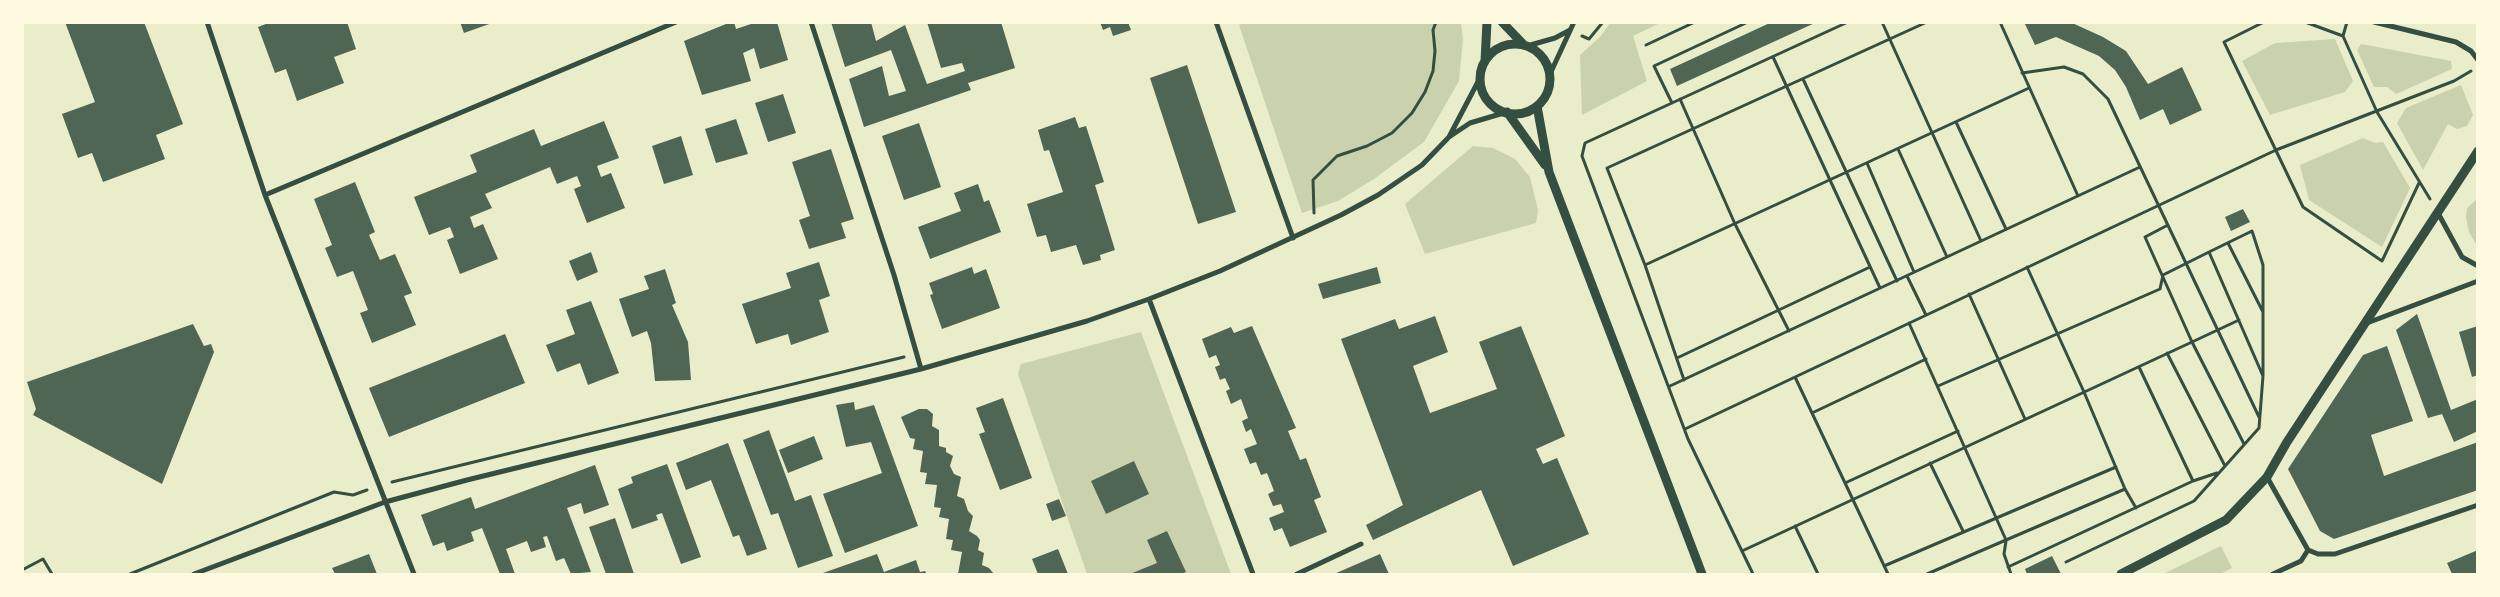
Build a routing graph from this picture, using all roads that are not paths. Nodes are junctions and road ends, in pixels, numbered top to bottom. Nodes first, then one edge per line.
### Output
1 (207, 22) edge
2 (676, 22) edge
3 (811, 22) edge
4 (1216, 22) edge
5 (1487, 22) edge
6 (1502, 22) edge
7 (1574, 22) edge
8 (2374, 22) edge
9 (1570, 30) junction
10 (1526, 46) junction
11 (2478, 60) edge
12 (1485, 61) junction
13 (1550, 74) junction
14 (1481, 76) junction
15 (1537, 106) junction
16 (1507, 112) junction
17 (1449, 137) junction
18 (2478, 151) edge
19 (1549, 172) junction
20 (265, 195) junction
21 (2438, 212) junction
22 (1293, 238) junction
23 (2478, 266) edge
24 (2478, 281) edge
25 (1149, 299) junction
26 (2367, 323) junction
27 (921, 369) junction
28 (2267, 477) junction
29 (385, 502) junction
30 (2478, 504) edge
31 (1361, 544) dead end
32 (2308, 550) junction
33 (194, 574) edge
34 (414, 574) edge
35 (1253, 574) edge
36 (1297, 574) edge
37 (1702, 574) edge
38 (2121, 574) edge
39 (2273, 574) edge

1 - 20 street
2 - 20 street
3 - 27 street
4 - 22 street
5 - 12 street
6 - 10 street
7 - 9 street
8 - 11 street
9 - 10 street
9 - 13 street
10 - 12 street
10 - 13 street
12 - 14 street
13 - 15 street
14 - 16 street
14 - 17 street
15 - 16 street
15 - 19 street
16 - 17 street
16 - 19 street
17 - 22 street
18 - 21 street
19 - 37 street
20 - 29 street
21 - 23 street
21 - 26 street
22 - 25 street
24 - 26 street
25 - 27 street
25 - 35 street
26 - 28 street
27 - 29 street
28 - 32 street
28 - 38 street
29 - 33 street
29 - 34 street
30 - 32 street
31 - 36 street
32 - 39 street

